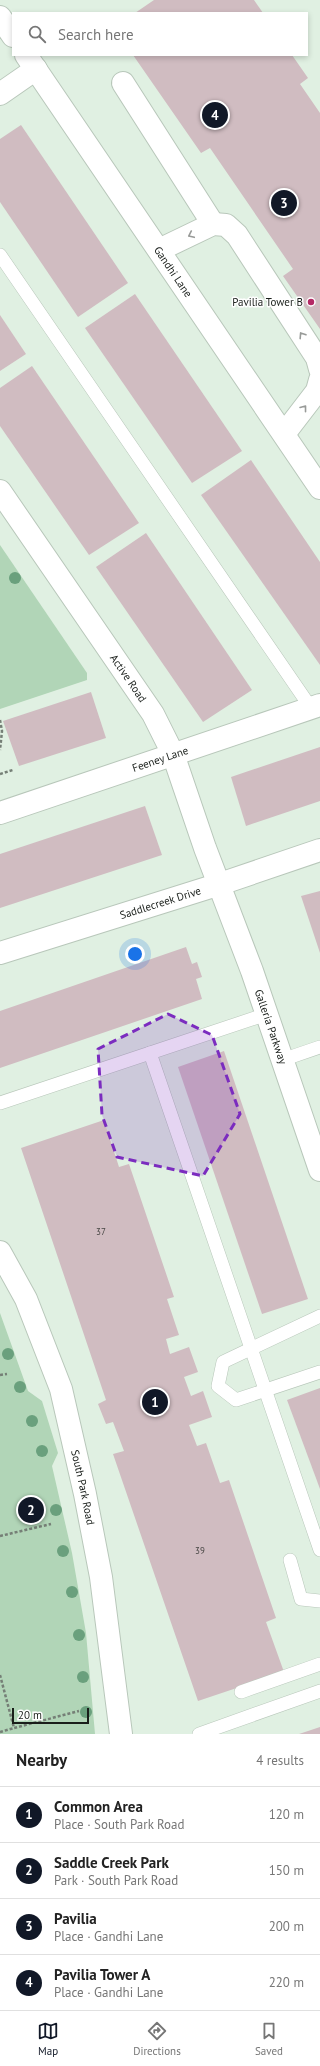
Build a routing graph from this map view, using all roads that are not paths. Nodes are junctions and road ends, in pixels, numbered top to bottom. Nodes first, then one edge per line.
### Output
1 (0, 17) edge
2 (12, 35) edge
3 (31, 62) edge
4 (123, 83) dead end
5 (0, 94) edge
6 (213, 224) junction
7 (159, 250) junction
8 (0, 255) edge
9 (320, 369) edge
10 (320, 380) edge
11 (284, 434) junction
12 (320, 488) edge
13 (0, 491) edge
14 (316, 706) edge
15 (173, 754) junction
16 (0, 813) edge
17 (320, 850) edge
18 (220, 884) junction
19 (0, 953) edge
20 (267, 1014) junction
21 (320, 1047) edge
22 (150, 1053) junction
23 (282, 1060) junction
24 (0, 1103) edge
25 (320, 1170) edge
26 (0, 1252) edge
27 (320, 1316) edge
28 (251, 1348) junction
29 (320, 1372) edge
30 (266, 1391) junction
31 (320, 1550) edge
32 (290, 1560) dead end
33 (320, 1601) edge
34 (320, 1664) edge
35 (320, 1691) edge
36 (241, 1692) dead end
37 (121, 1734) edge
38 (199, 1734) edge

1 - 2 street
3 - 5 street
3 - 7 street, Gandhi Lane
4 - 6 street
6 -> 7 street
9 -> 6 street
7 - 11 street, Gandhi Lane
8 - 14 lane
11 -> 10 street
11 - 12 street, Gandhi Lane
13 - 15 street, Active Road
14 - 15 street, Feeney Lane
15 - 16 street, Feeney Lane
15 - 18 street, Active Road
17 - 18 street, Saddlecreek Drive
18 - 19 street, Saddlecreek Drive
18 - 20 street, Galleria Parkway
20 - 22 lane
20 - 23 street, Galleria Parkway
21 - 23 lane
22 - 24 lane
22 - 28 lane
23 - 25 street, Galleria Parkway
26 - 37 street, South Park Road
27 - 28 lane
28 - 30 lane
28 - 30 lane
29 - 30 lane
30 - 31 lane
32 - 33 lane
34 - 36 lane
35 - 38 lane

